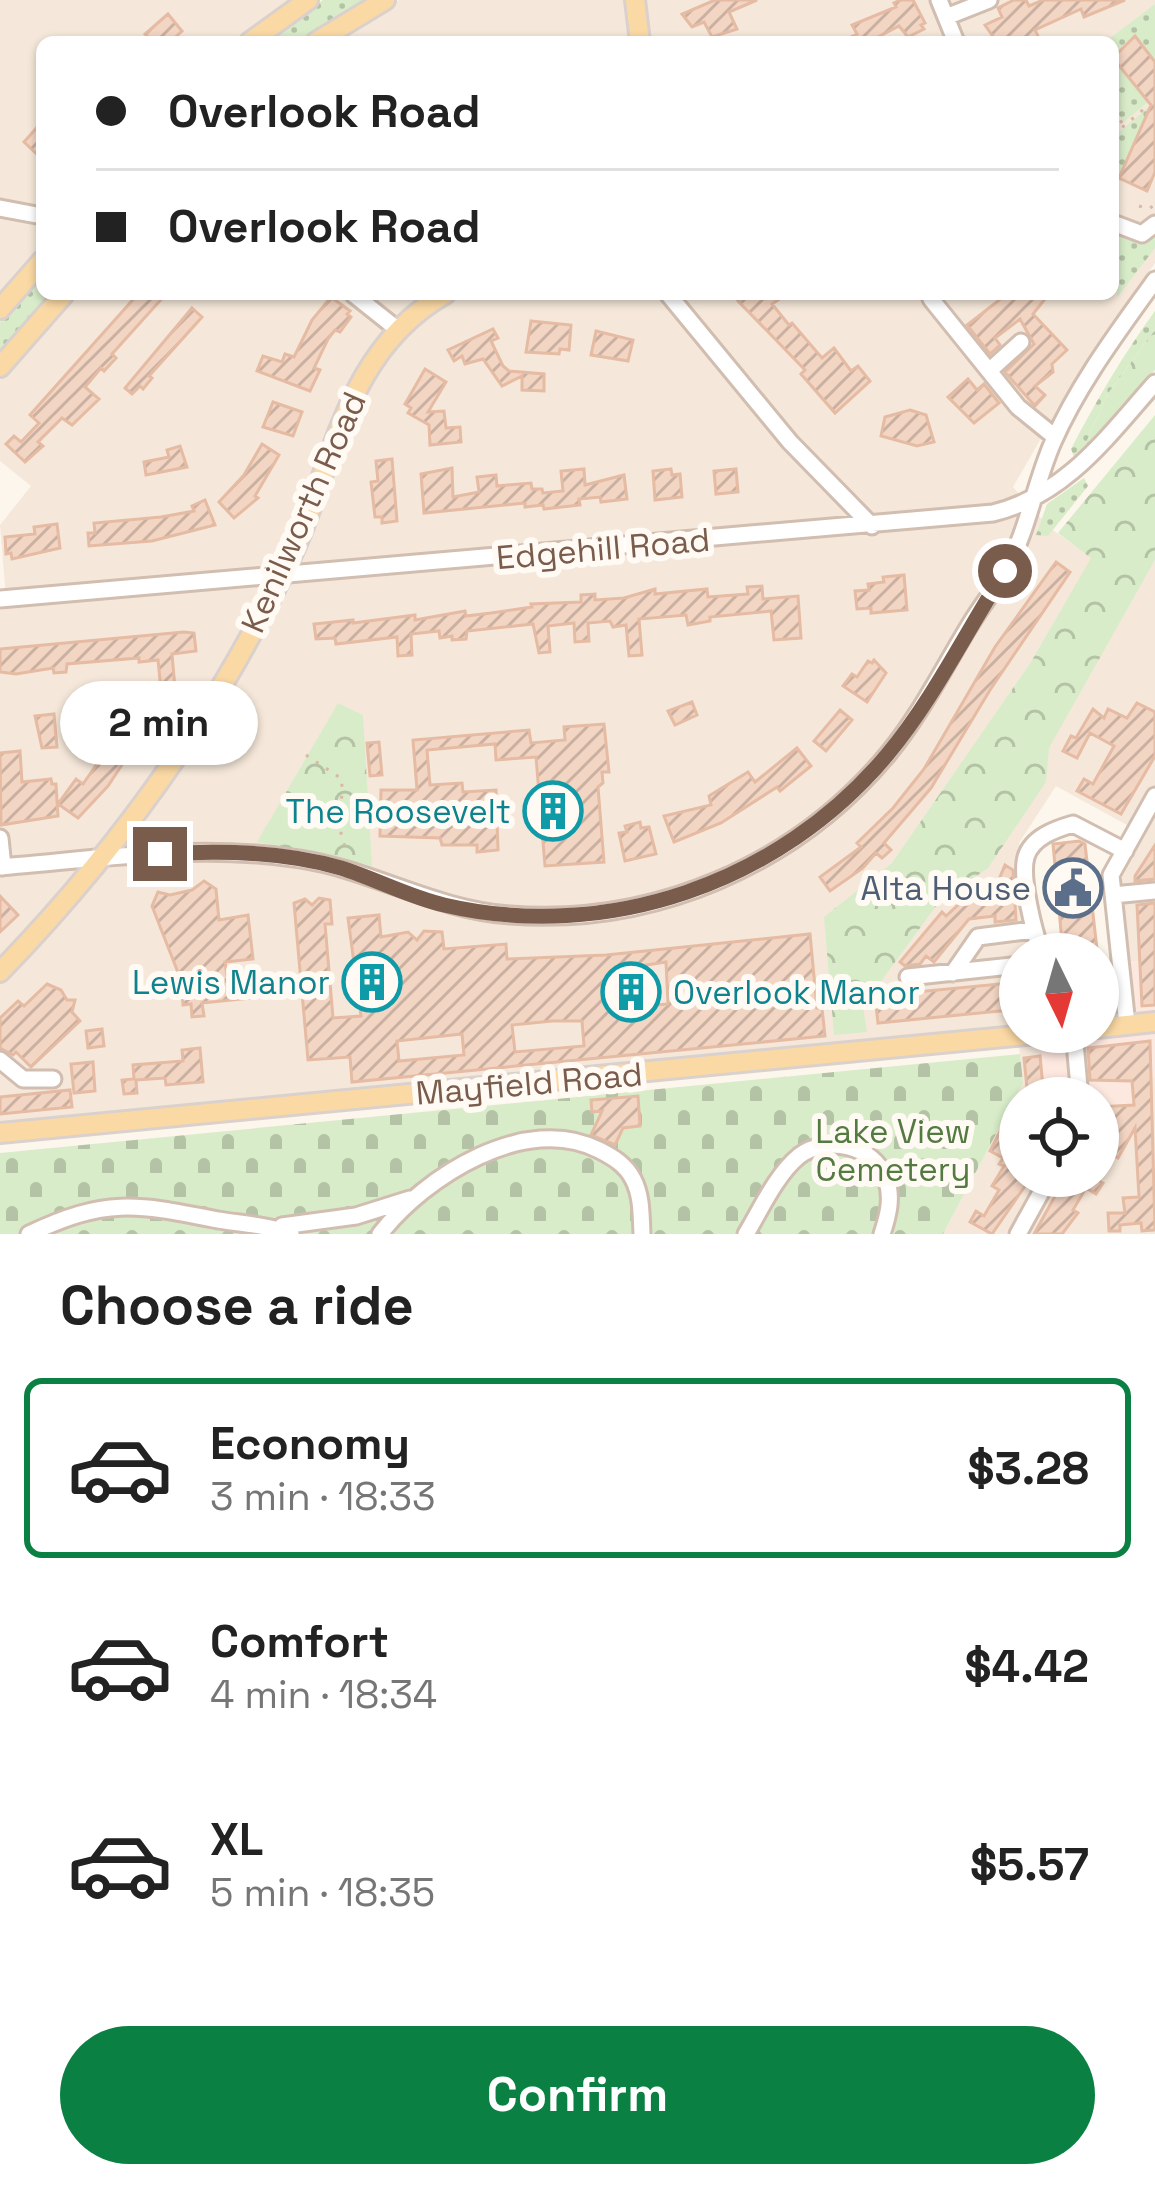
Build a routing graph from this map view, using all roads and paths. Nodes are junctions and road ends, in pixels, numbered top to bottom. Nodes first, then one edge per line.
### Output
1 (308, 0) edge
2 (385, 0) edge
3 (635, 0) edge
4 (939, 0) edge
5 (989, 0) edge
6 (946, 17) junction
7 (258, 36) edge
8 (326, 36) edge
9 (639, 36) edge
10 (954, 36) edge
11 (1150, 104) dead end
12 (1119, 119) edge
13 (1124, 125) junction
14 (1119, 130) edge
15 (1155, 204) edge
16 (1139, 206) dead end
17 (0, 208) edge
18 (36, 215) edge
19 (1155, 224) edge
20 (1119, 225) edge
21 (36, 268) edge
22 (1155, 280) edge
23 (59, 300) edge
24 (361, 300) edge
25 (437, 300) edge
26 (673, 300) edge
27 (935, 300) edge
28 (0, 309) edge
29 (397, 328) junction
30 (1021, 342) dead end
31 (0, 367) edge
32 (989, 371) junction
33 (1155, 383) edge
34 (1055, 437) junction
35 (1030, 502) junction
36 (872, 526) junction
37 (283, 575) junction
38 (0, 599) edge
39 (306, 755) dead end
40 (1155, 796) edge
41 (0, 838) edge
42 (1125, 851) junction
43 (347, 855) dead end
44 (102, 858) junction
45 (2, 867) edge
46 (1155, 891) edge
47 (1113, 895) junction
48 (1034, 930) junction
49 (1035, 933) edge
50 (999, 968) edge
51 (0, 972) edge
52 (953, 973) junction
53 (908, 977) dead end
54 (1155, 1022) edge
55 (1127, 1025) junction
56 (1119, 1026) edge
57 (999, 1038) edge
58 (0, 1060) edge
59 (53, 1078) dead end
60 (0, 1133) edge
61 (1038, 1197) edge
62 (413, 1198) junction
63 (268, 1226) junction
64 (28, 1234) edge
65 (225, 1234) edge
66 (291, 1234) edge
67 (380, 1234) edge
68 (642, 1234) edge
69 (746, 1234) edge
70 (882, 1234) edge
71 (1018, 1234) edge

1 - 7 main road
2 - 8 main road
3 - 9 main road
4 - 6 street
5 - 6 street
6 - 10 street
11 - 13 path
12 - 13 path
13 - 14 path
15 - 16 path
17 - 18 street
19 - 20 street
21 - 28 main road
22 - 34 street
23 - 31 main road
24 - 29 street
25 - 29 main road, Kenilworth Road
26 - 36 street
27 - 32 street
29 - 37 main road, Kenilworth Road
30 - 32 street
32 - 34 street
33 - 35 street, Edgehill Road
34 - 35 street
35 - 36 street, Edgehill Road
35 - 44 street
36 - 37 street, Edgehill Road
37 - 38 street, Edgehill Road
37 - 44 main road, Kenilworth Road
39 - 43 path
40 - 42 street
41 - 45 street
42 - 47 street
42 - 48 street
44 - 45 street
44 - 51 main road, Kenilworth Road
46 - 47 street
47 - 55 street
48 - 49 street
48 - 52 street
50 - 52 street
52 - 53 street
54 - 55 main road
55 - 56 main road
57 - 60 main road, Mayfield Road
58 - 59 street
61 - 71 street
62 - 63 street
62 - 67 street
62 - 68 street
63 - 64 street
63 - 65 street
63 - 66 street
69 - 70 street

